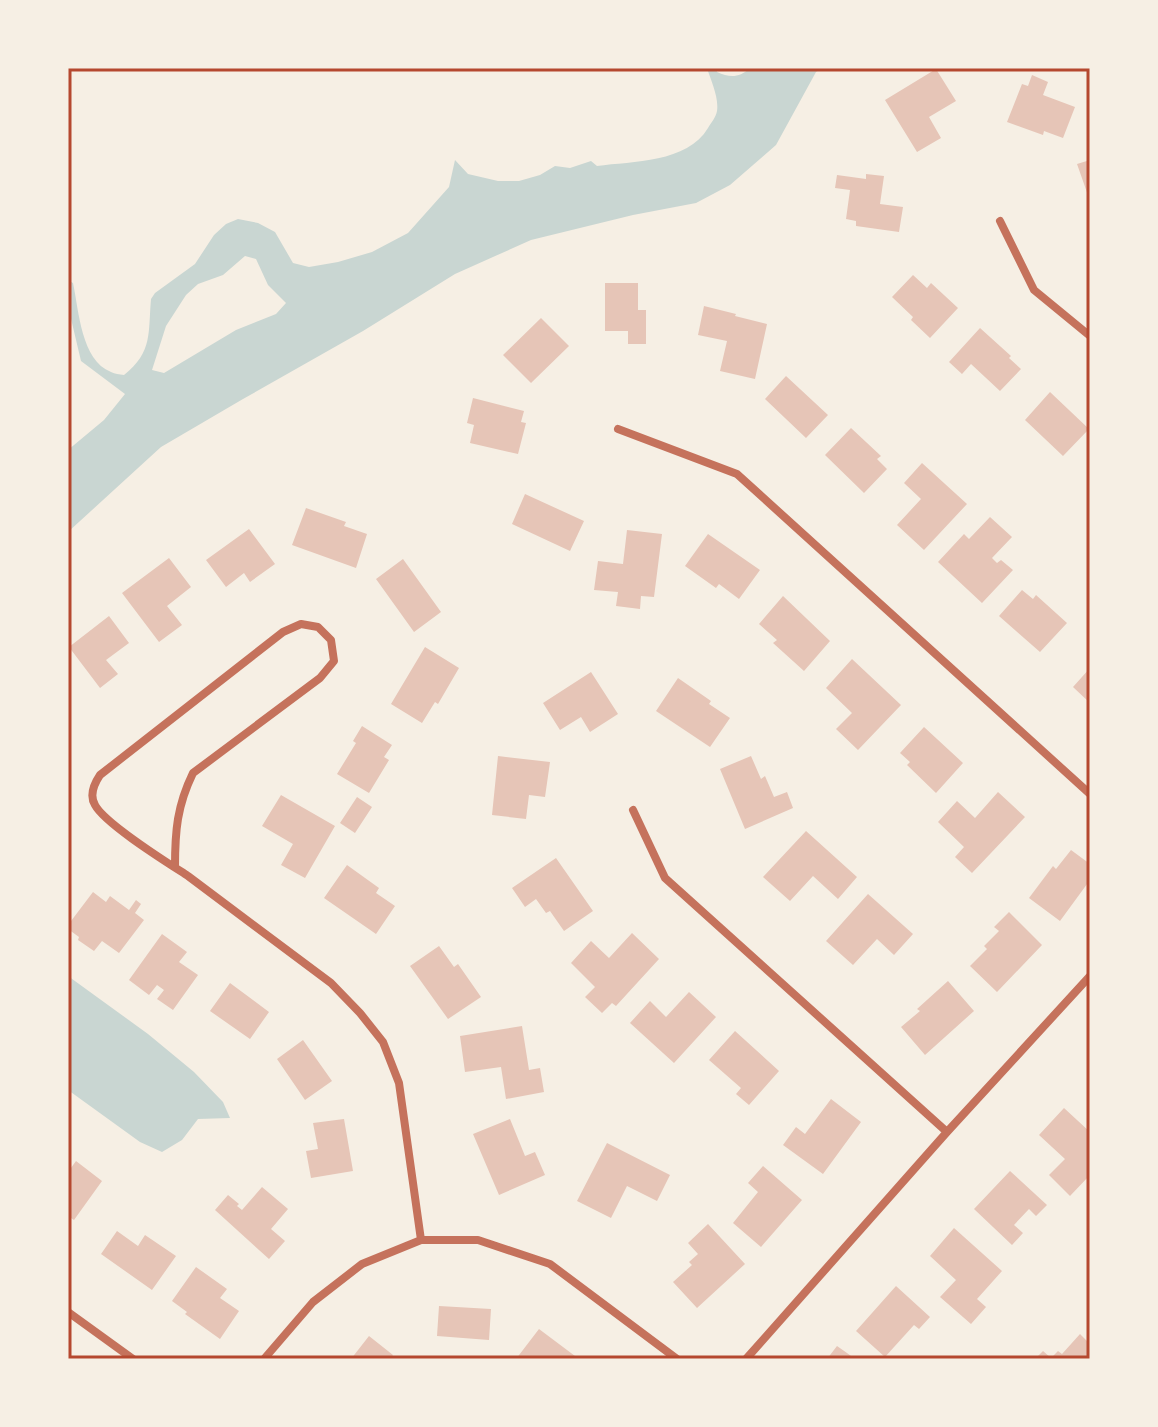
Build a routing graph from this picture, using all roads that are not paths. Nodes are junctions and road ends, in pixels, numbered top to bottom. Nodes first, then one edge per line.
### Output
1 (1000, 221) dead end
2 (1090, 336) edge
3 (618, 429) dead end
4 (1090, 794) edge
5 (633, 810) dead end
6 (175, 867) junction
7 (1090, 976) edge
8 (947, 1132) junction
9 (421, 1240) junction
10 (68, 1312) edge
11 (133, 1359) edge
12 (264, 1359) edge
13 (677, 1359) edge
14 (746, 1359) edge

1 - 2 street
3 - 4 street
5 - 8 street
6 - 6 street
6 - 9 street
7 - 8 street
8 - 14 street
9 - 12 street
9 - 13 street
10 - 11 street

